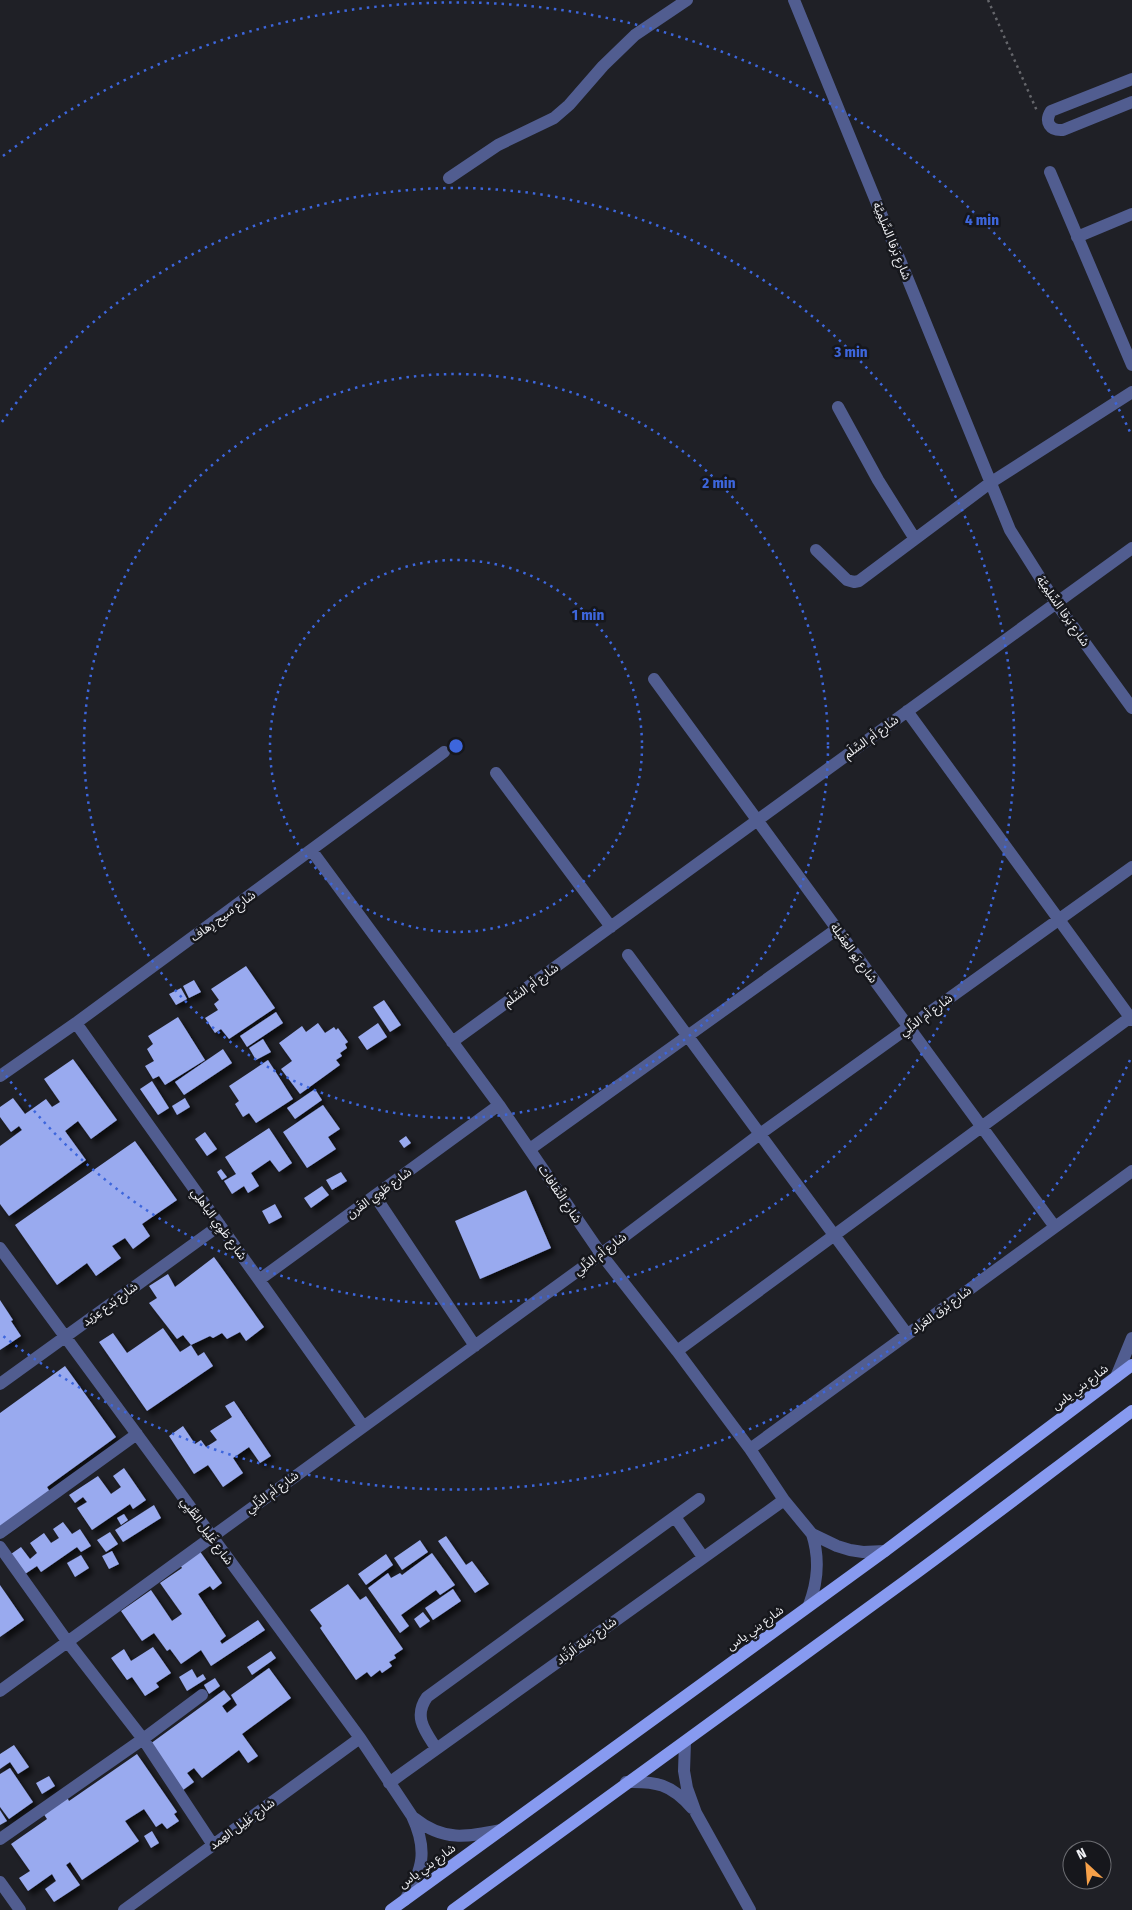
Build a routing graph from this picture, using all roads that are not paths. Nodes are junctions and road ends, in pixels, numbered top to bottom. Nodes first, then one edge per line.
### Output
1 (687, 0) edge
2 (794, 0) edge
3 (1132, 79) edge
4 (1132, 102) edge
5 (1050, 172) dead end
6 (448, 178) dead end
7 (1132, 214) edge
8 (1077, 237) junction
9 (1132, 365) edge
10 (1132, 392) edge
11 (838, 407) dead end
12 (990, 482) junction
13 (915, 539) junction
14 (1132, 548) edge
15 (816, 550) dead end
16 (1056, 603) junction
17 (654, 679) dead end
18 (1132, 708) edge
19 (907, 711) junction
20 (444, 752) dead end
21 (496, 773) dead end
22 (757, 820) junction
23 (312, 851) junction
24 (1132, 867) edge
25 (1059, 920) junction
26 (611, 928) junction
27 (837, 929) junction
28 (628, 955) dead end
29 (1131, 1018) edge
30 (76, 1023) junction
31 (909, 1027) junction
32 (687, 1036) junction
33 (452, 1042) junction
34 (0, 1076) edge
35 (499, 1105) junction
36 (982, 1127) junction
37 (760, 1134) junction
38 (530, 1149) junction
39 (1132, 1171) edge
40 (375, 1196) junction
41 (220, 1226) junction
42 (1055, 1227) junction
43 (834, 1235) junction
44 (0, 1248) edge
45 (601, 1254) junction
46 (259, 1280) junction
47 (907, 1334) junction
48 (64, 1337) junction
49 (1132, 1338) edge
50 (475, 1346) junction
51 (678, 1351) junction
52 (1132, 1365) edge
53 (1116, 1377) junction
54 (0, 1384) edge
55 (1132, 1412) edge
56 (363, 1426) junction
57 (137, 1434) junction
58 (750, 1449) junction
59 (699, 1499) dead end
60 (784, 1500) junction
61 (675, 1517) junction
62 (0, 1533) edge
63 (812, 1534) junction
64 (211, 1537) junction
65 (0, 1547) edge
66 (885, 1551) junction
67 (703, 1557) junction
68 (809, 1605) junction
69 (67, 1641) junction
70 (0, 1691) edge
71 (202, 1695) dead end
72 (360, 1738) junction
73 (143, 1739) junction
74 (684, 1742) junction
75 (436, 1748) junction
76 (626, 1782) junction
77 (389, 1783) junction
78 (696, 1812) junction
79 (412, 1816) junction
80 (501, 1830) junction
81 (0, 1839) edge
82 (213, 1845) junction
83 (0, 1882) edge
84 (405, 1900) junction
85 (20, 1910) edge
86 (124, 1910) edge
87 (391, 1910) edge
88 (453, 1910) edge
89 (750, 1910) edge

1 - 6 street
2 - 12 street, شارع بَرقا السِّلِمِيَّة
3 - 4 street
5 - 8 street
7 - 8 street
8 - 9 street
10 - 12 street
11 - 13 street
12 - 13 street
12 - 16 street, شارع بَرقا السِّلِمِيَّة
13 - 15 street
14 - 16 street, شارع أم السَّلَم
16 - 18 street, شارع بَرقا السِّلِمِيَّة
16 - 19 street, شارع أم السَّلَم
17 - 22 street, شارع يَو العِقَيلة
19 - 22 street, شارع أم السَّلَم
19 - 25 street
20 - 23 street, شارع سيح رِهاف
21 - 26 street
22 - 26 street, شارع أم السَّلَم
22 - 27 street, شارع يَو العِقَيلة
23 - 30 street, شارع سيح رِهاف
23 - 33 street, شارع الثَّقافات
24 - 25 street, شارع أم الدِّلِي
25 - 29 street
25 - 31 street, شارع أم الدِّلِي
26 - 33 street, شارع أم السَّلَم
27 - 31 street, شارع يَو العِقَيلة
27 - 32 street
28 - 32 street
29 - 36 street
30 - 34 street, شارع سيح رِهاف
30 - 41 street, شارع طَوِي الياهلِي
31 - 36 street, شارع يَو العِقَيلة
31 - 37 street, شارع أم الدِّلِي
32 - 37 street
32 - 38 street
33 - 35 street, شارع الثَّقافات
35 - 38 street, شارع الثَّقافات
35 - 40 street, شارع طَوِي القَرن
36 - 42 street, شارع يَو العِقَيلة
36 - 43 street
37 - 43 street
37 - 45 street, شارع أم الدِّلِي
38 - 45 street, شارع الثَّقافات
39 - 42 street, شارع بُرق العَراد
40 - 46 street, شارع طَوِي القَرن
40 - 50 street
41 - 46 street, شارع طَوِي الياهلِي
41 - 48 street, شارع بَدع عِرَيد
42 - 47 street, شارع بُرق العَراد
43 - 47 street
43 - 51 street
44 - 48 street, شارع غَلِيل الطَّيِي
45 - 50 street, شارع أم الدِّلِي
45 - 51 street, شارع الثَّقافات
46 - 56 street, شارع طَوِي الياهلِي
47 - 58 street, شارع بُرق العَراد
48 - 54 street, شارع بَدع عِرَيد
48 - 57 street, شارع غَلِيل الطَّيِي
49 - 53 street
50 - 56 street, شارع أم الدِّلِي
51 - 58 street, شارع الثَّقافات
52 - 53 main road, شارع بني ياس
53 - 66 main road, شارع بني ياس
55 - 74 main road
56 - 64 street, شارع أم الدِّلِي
57 - 62 street
57 - 64 street, شارع غَلِيل الطَّيِي
58 - 60 street, شارع الثَّقافات
59 - 61 street
60 - 63 street, شارع الثَّقافات
60 - 67 street, شارع رَملة اَلزِّناد
61 - 67 street
61 - 75 street
63 - 66 street, شارع الثَّقافات
63 - 68 street, شارع الثَّقافات
64 - 69 street, شارع أم الدِّلِي
64 - 72 street, شارع غَلِيل الطَّيِي
65 - 69 street
66 - 68 main road, شارع بني ياس
67 - 75 street, شارع رَملة اَلزِّناد
68 - 80 main road, شارع بني ياس
69 - 70 street, شارع أم الدِّلِي
69 - 73 street
71 - 73 street
72 - 77 street, شارع غَلِيل الطَّيِي
72 - 82 street, شارع غَلِيل العِمد
73 - 81 street
73 - 82 street
74 - 76 main road
74 - 78 street
75 - 77 street, شارع رَملة اَلزِّناد
76 - 78 street
76 - 88 main road
77 - 79 street, شارع غَلِيل الطَّيِي
78 - 89 street
79 - 80 street, شارع غَلِيل الطَّيِي
79 - 84 street, شارع غَلِيل الطَّيِي
80 - 84 main road, شارع بني ياس
82 - 86 street, شارع غَلِيل العِمد
83 - 85 street
84 - 87 main road, شارع بني ياس

